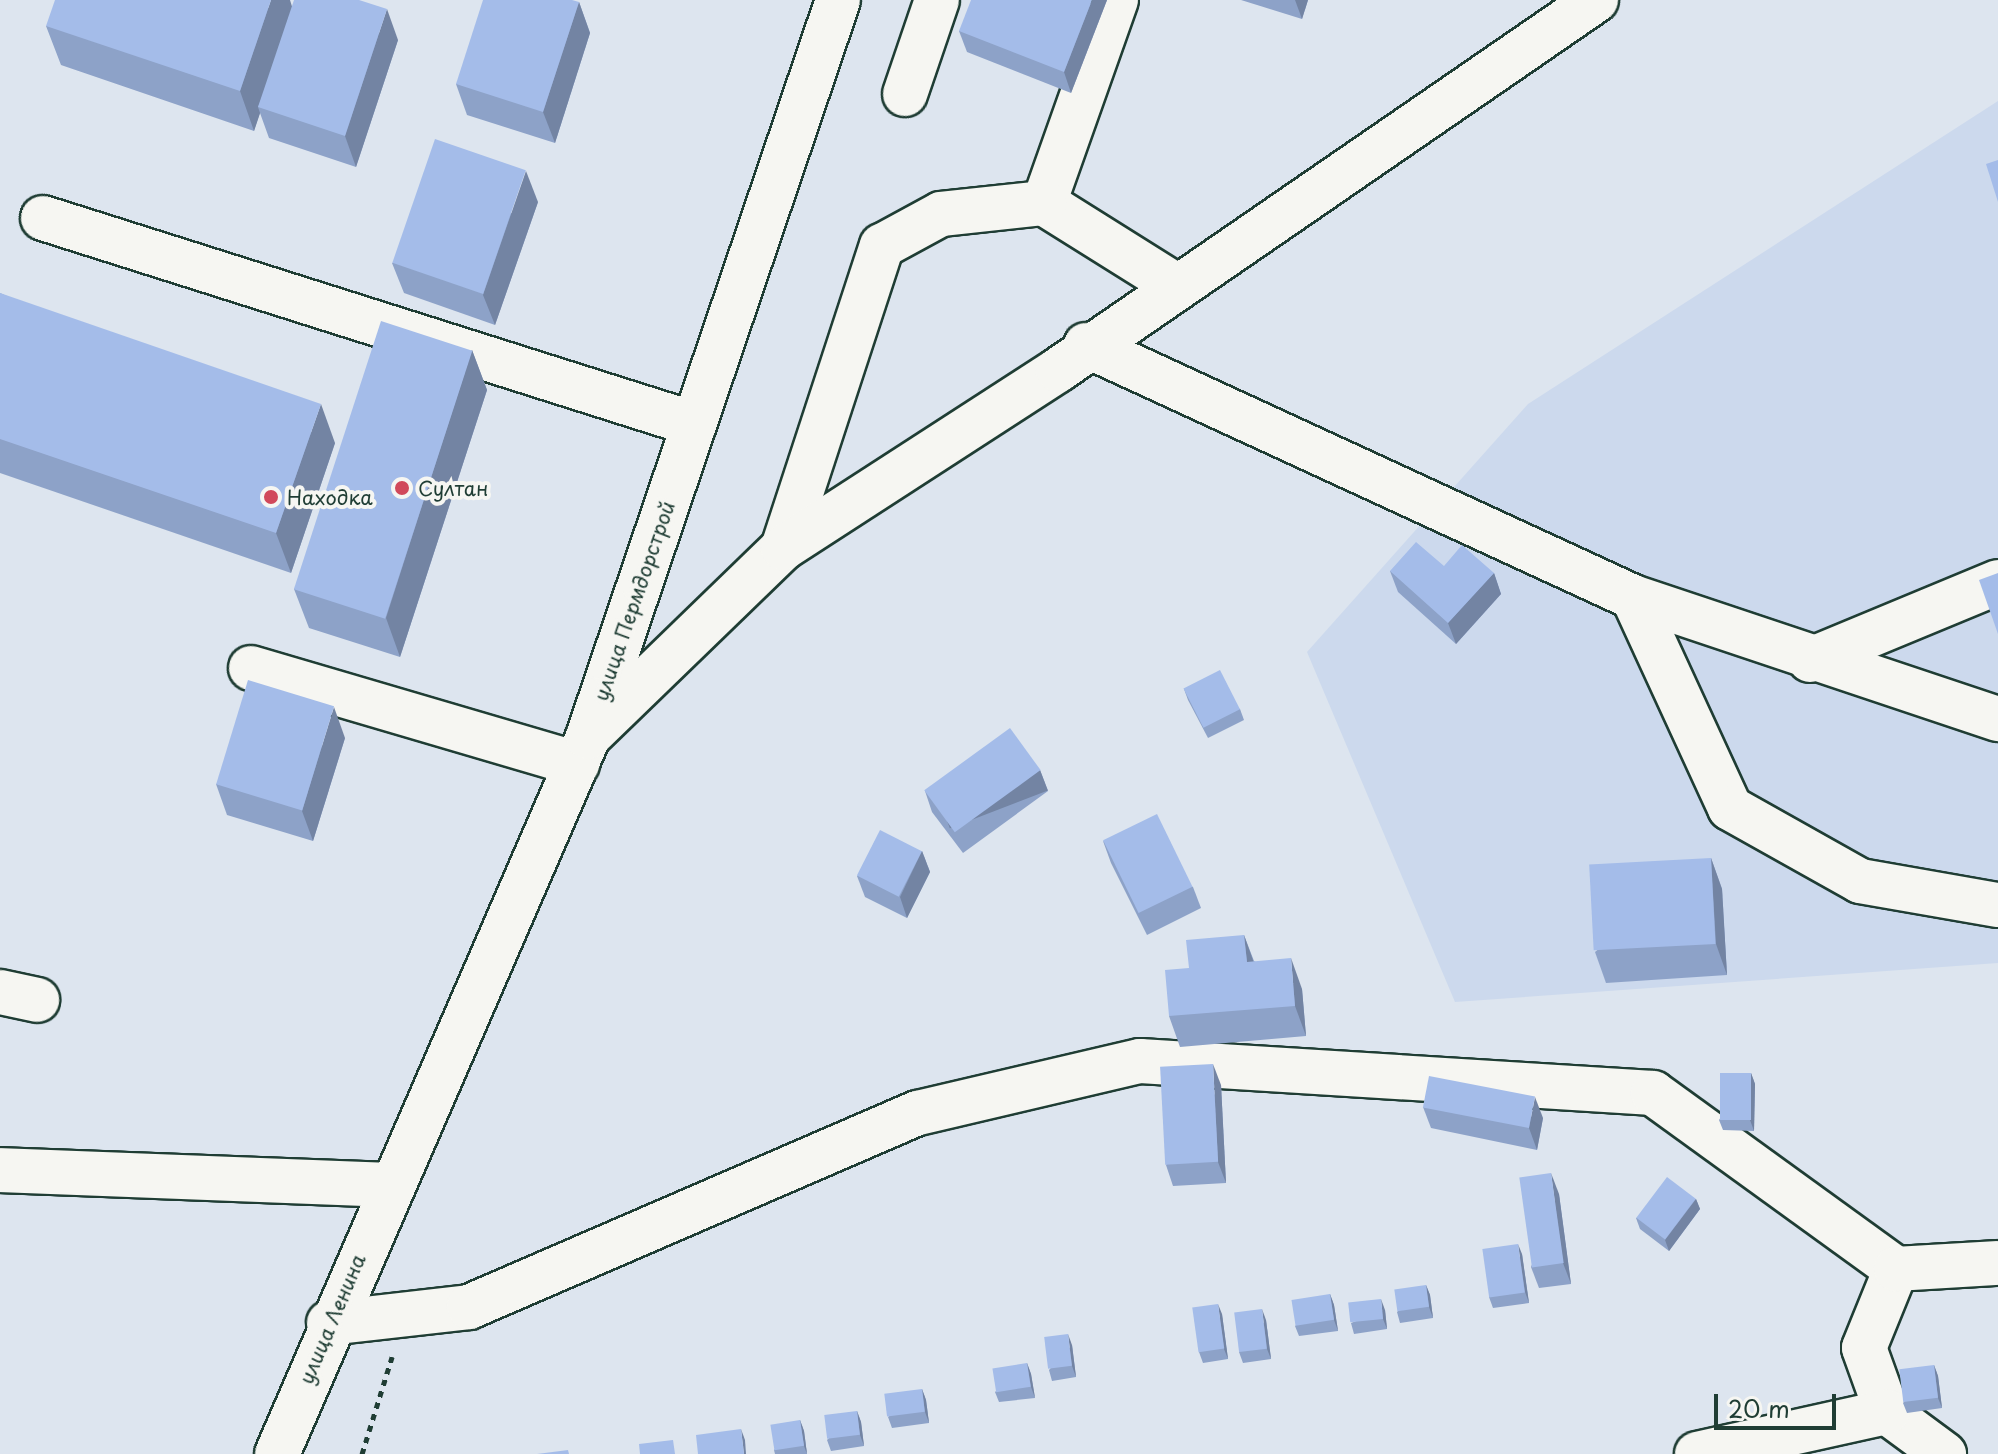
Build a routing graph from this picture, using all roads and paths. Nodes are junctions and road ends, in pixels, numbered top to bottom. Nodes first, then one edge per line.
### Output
1 (838, 0) edge
2 (937, 0) edge
3 (1116, 0) edge
4 (1596, 0) edge
5 (905, 94) dead end
6 (1044, 203) junction
7 (43, 218) dead end
8 (1178, 287) junction
9 (1086, 345) junction
10 (694, 424) junction
11 (783, 548) junction
12 (1998, 582) edge
13 (1633, 597) junction
14 (1810, 660) junction
15 (251, 668) dead end
16 (1998, 719) edge
17 (582, 750) junction
18 (1998, 905) edge
19 (0, 1170) edge
20 (389, 1185) junction
21 (1998, 1263) edge
22 (1896, 1269) junction
23 (406, 1314) junction
24 (329, 1323) junction
25 (1887, 1412) junction
26 (277, 1454) edge
27 (362, 1454) edge
28 (1697, 1454) edge
29 (1944, 1454) edge

1 - 10 street, улица Пермдорстрой
2 - 5 street
3 - 6 street
4 - 8 street
6 - 8 street
6 - 11 street
7 - 10 street
8 - 9 street
9 - 11 street
9 - 13 street
10 - 17 street, улица Пермдорстрой
11 - 17 street
12 - 14 street
13 - 14 street
13 - 18 street
14 - 16 street
15 - 17 street
17 - 20 street, улица Пермдорстрой
19 - 20 street
20 - 24 street, улица Ленина
21 - 22 street
22 - 23 street
22 - 25 street
23 - 24 street
23 - 27 path
24 - 26 street, улица Ленина
25 - 28 street
25 - 29 street

